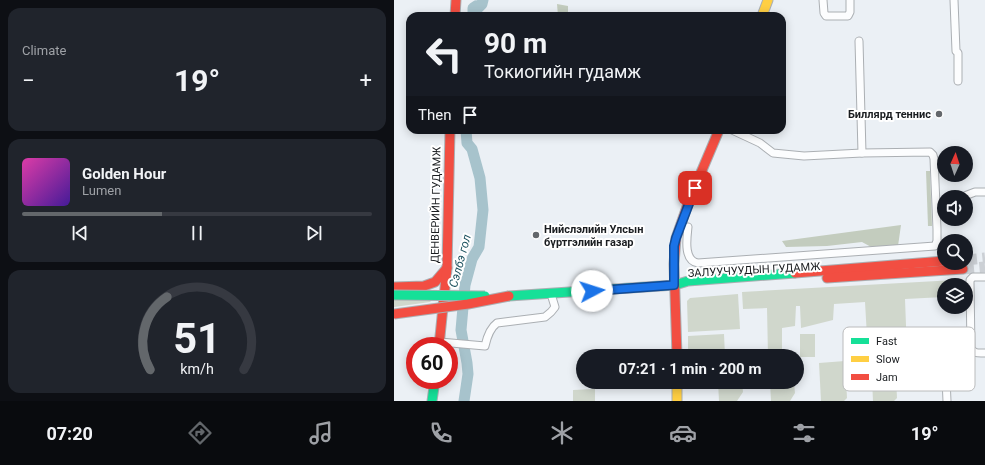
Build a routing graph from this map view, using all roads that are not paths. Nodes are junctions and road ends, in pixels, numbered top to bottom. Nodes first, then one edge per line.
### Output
1 (456, 0) edge
2 (768, 0) edge
3 (823, 0) edge
4 (850, 0) edge
5 (954, 0) edge
6 (455, 12) edge
7 (764, 12) edge
8 (859, 41) dead end
9 (958, 80) dead end
10 (450, 134) edge
11 (717, 134) edge
12 (741, 134) edge
13 (862, 153) junction
14 (985, 192) edge
15 (973, 193) edge
16 (936, 205) joint
17 (679, 228) junction
18 (937, 262) edge
19 (447, 268) junction
20 (947, 270) edge
21 (985, 277) edge
22 (674, 285) junction
23 (394, 287) edge
24 (552, 294) junction
25 (394, 295) edge
26 (510, 296) junction
27 (394, 314) edge
28 (971, 327) edge
29 (442, 337) edge
30 (458, 344) edge
31 (677, 349) edge
32 (975, 353) edge
33 (985, 353) edge
34 (433, 389) edge
35 (677, 389) edge
36 (947, 391) edge
37 (432, 401) edge
38 (677, 401) edge
39 (947, 401) edge

1 - 6 main road
2 - 7 main road
3 - 4 street
5 - 9 street
8 - 13 street
10 - 19 main road, ДЕНВЕРИЙН ГУДАМЖ
11 - 17 main road
12 - 13 street
13 - 16 street
14 - 15 street
16 - 17 street
17 - 22 main road
18 - 22 main road, ЗАЛУУЧУУДЫН ГУДАМЖ
19 - 23 main road, ДЕНВЕРИЙН ГУДАМЖ
19 - 29 main road
20 - 22 main road, ЗАЛУУЧУУДЫН ГУДАМЖ
21 - 28 street
22 - 24 main road
22 - 31 main road
24 - 26 main road
24 - 30 street
25 - 26 main road, bridge
26 - 27 main road, bridge
32 - 33 street
34 - 37 main road
35 - 38 main road
36 - 39 street

